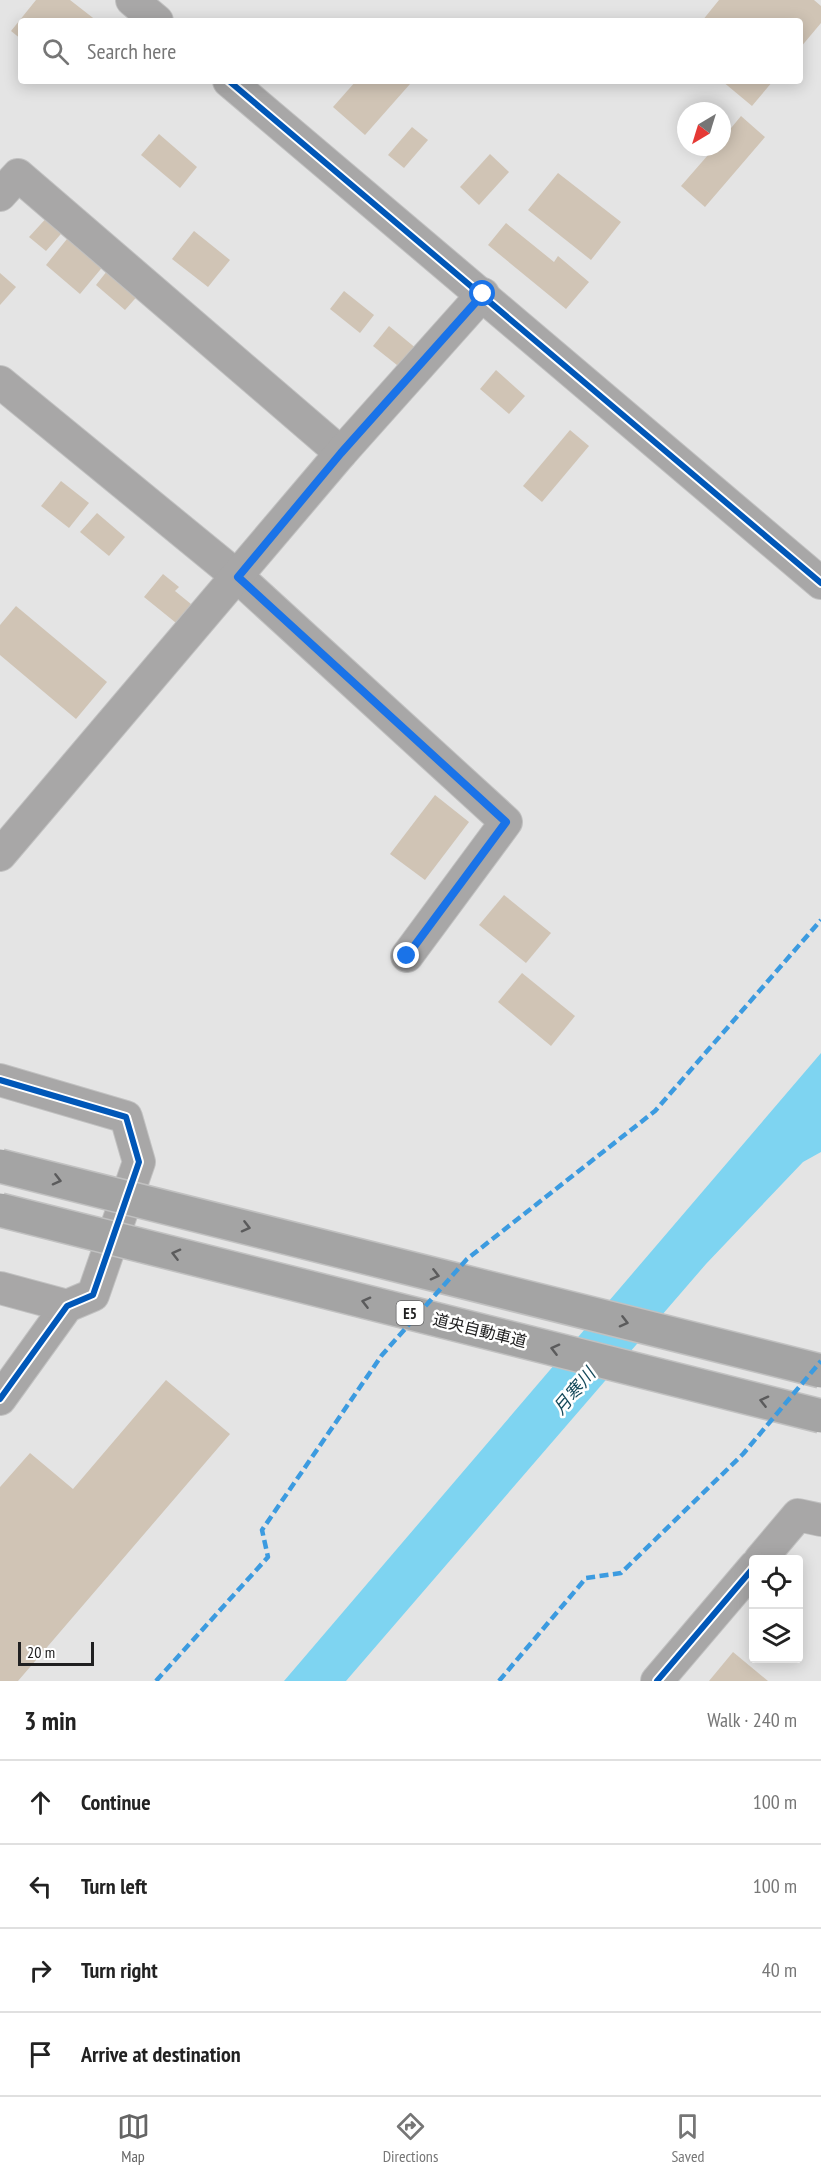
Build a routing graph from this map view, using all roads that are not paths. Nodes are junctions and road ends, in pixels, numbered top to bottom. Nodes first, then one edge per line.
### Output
1 (132, 0) edge
2 (153, 18) edge
3 (233, 84) edge
4 (0, 195) edge
5 (483, 294) junction
6 (0, 382) edge
7 (341, 453) junction
8 (238, 577) junction
9 (821, 583) edge
10 (0, 855) edge
11 (407, 956) dead end
12 (0, 1080) edge
13 (0, 1166) edge
14 (0, 1210) edge
15 (0, 1288) edge
16 (67, 1306) junction
17 (821, 1371) edge
18 (0, 1399) edge
19 (821, 1416) edge
20 (821, 1520) edge
21 (764, 1555) edge
22 (749, 1572) edge
23 (657, 1681) edge

1 - 2 street
3 - 5 street
4 - 7 street
5 - 7 street
5 - 9 street
6 - 8 street
7 - 8 street
8 - 10 street
8 - 11 street
12 - 16 street
13 -> 17 highway, bridge
19 -> 14 highway, 道央自動車道 / E5, bridge
15 - 16 street
16 - 18 street
20 - 21 street
22 - 23 street

